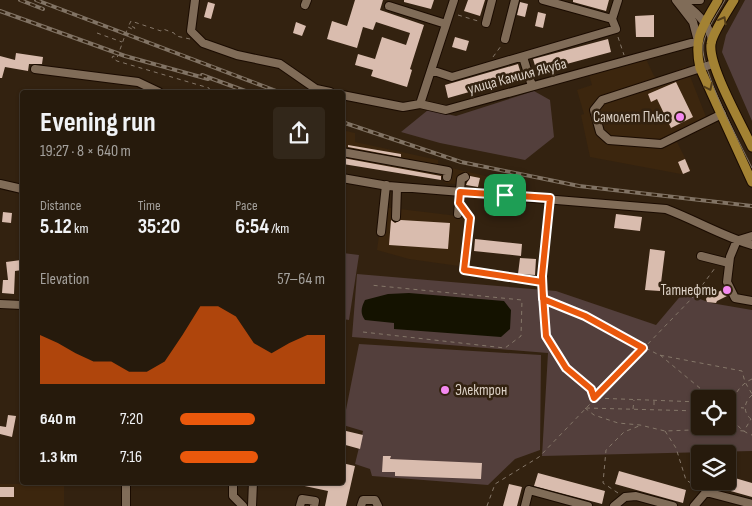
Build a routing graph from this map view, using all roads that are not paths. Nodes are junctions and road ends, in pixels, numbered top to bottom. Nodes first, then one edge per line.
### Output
1 (195, 0) edge
2 (454, 0) edge
3 (492, 0) edge
4 (516, 0) edge
5 (543, 0) edge
6 (618, 0) edge
7 (677, 0) edge
8 (688, 0) edge
9 (700, 0) edge
10 (718, 0) edge
11 (734, 0) edge
12 (389, 6) dead end
13 (612, 19) junction
14 (486, 23) road end
15 (446, 24) junction
16 (705, 24) junction
17 (505, 39) dead end
18 (698, 41) junction
19 (712, 41) junction
20 (523, 57) junction
21 (713, 64) junction
22 (700, 68) junction
23 (35, 69) dead end
24 (431, 70) junction
25 (532, 86) junction
26 (155, 90) edge
27 (321, 90) edge
28 (345, 97) edge
29 (420, 104) junction
30 (722, 114) junction
31 (752, 147) edge
32 (345, 153) edge
33 (447, 177) dead end
34 (465, 177) dead end
35 (345, 179) edge
36 (752, 182) edge
37 (0, 184) edge
38 (386, 186) junction
39 (397, 186) junction
40 (20, 189) edge
41 (460, 192) junction
42 (550, 198) junction
43 (458, 214) dead end
44 (396, 217) dead end
45 (381, 232) dead end
46 (752, 236) edge
47 (737, 240) junction
48 (752, 244) edge
49 (701, 256) dead end
50 (729, 263) junction
51 (542, 276) dead end
52 (752, 301) edge
53 (0, 304) edge
54 (20, 305) edge
55 (126, 485) edge
56 (233, 485) edge
57 (253, 485) edge
58 (752, 504) edge
59 (126, 506) edge
60 (243, 506) edge
61 (252, 506) edge
62 (300, 506) edge
63 (314, 506) edge
64 (361, 506) edge
65 (378, 506) edge
66 (525, 506) edge
67 (588, 506) edge
68 (614, 506) edge
69 (673, 506) edge
70 (694, 506) edge

1 - 27 street
2 - 15 street
3 - 14 street
4 - 17 street
5 - 13 street
6 - 13 street
7 - 16 street
7 - 18 street
8 - 9 street
10 - 16 main road
19 -> 11 main road
12 - 15 street
13 - 20 street
15 - 24 street
16 - 18 main road
16 - 19 street
18 - 22 main road
18 - 25 street, улица Камиля Якуба
19 - 21 main road
20 - 24 street
20 - 25 street
21 - 22 street
21 - 31 main road
22 -> 30 main road
22 - 30 street
23 - 26 street
24 - 29 street
25 - 29 street, улица Камиля Якуба
28 - 29 street, улица Камиля Якуба
30 - 36 main road
32 - 33 street
34 - 41 street
35 - 38 street
37 - 40 street
38 - 39 street
38 - 45 street
39 - 41 street
39 - 44 street
41 - 42 street
41 - 43 street
42 - 47 street
42 - 51 street
46 - 47 street
47 - 48 street
47 - 50 street
49 - 50 street
50 - 52 street
53 - 54 street
55 - 59 street
56 - 60 street
57 - 61 street
58 - 70 street
62 - 63 street
64 - 65 street
66 - 67 street
68 - 69 street

